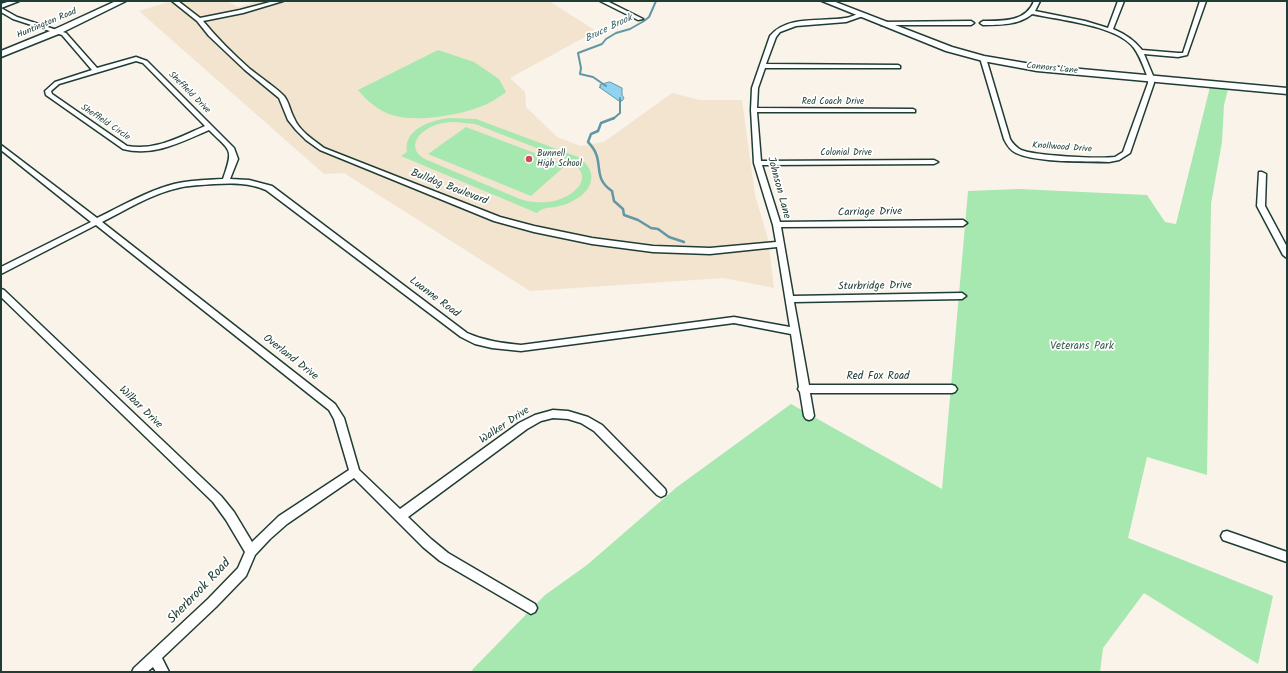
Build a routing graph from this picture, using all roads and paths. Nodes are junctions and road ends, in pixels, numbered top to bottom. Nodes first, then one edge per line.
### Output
1 (16, 1) edge
2 (122, 1) edge
3 (175, 1) edge
4 (280, 1) edge
5 (603, 1) edge
6 (826, 1) edge
7 (1038, 1) edge
8 (1121, 1) edge
9 (1203, 1) edge
10 (1, 6) edge
11 (1, 10) edge
12 (1031, 12) junction
13 (861, 15) junction
14 (640, 19) dead end
15 (199, 20) junction
16 (971, 23) dead end
17 (883, 24) junction
18 (982, 24) dead end
19 (1110, 30) junction
20 (58, 31) junction
21 (1139, 52) junction
22 (1, 54) edge
23 (984, 58) junction
24 (763, 66) junction
25 (898, 67) dead end
26 (96, 71) junction
27 (1151, 78) junction
28 (1287, 91) edge
29 (754, 110) junction
30 (913, 111) dead end
31 (209, 127) junction
32 (1, 147) edge
33 (934, 162) dead end
34 (758, 163) junction
35 (1262, 174) dead end
36 (226, 181) junction
37 (97, 221) junction
38 (963, 223) dead end
39 (777, 225) junction
40 (780, 244) junction
41 (1287, 256) edge
42 (1, 271) edge
43 (1, 292) edge
44 (962, 296) dead end
45 (789, 299) junction
46 (794, 330) junction
47 (803, 389) junction
48 (952, 389) dead end
49 (809, 416) dead end
50 (355, 472) junction
51 (661, 492) dead end
52 (400, 516) junction
53 (1228, 536) dead end
54 (251, 551) junction
55 (1287, 557) edge
56 (531, 608) dead end
57 (154, 657) junction
58 (138, 672) edge
59 (163, 672) edge

1 - 10 street
2 - 20 street, Huntington Road
3 - 15 street, Bulldog Boulevard
4 - 15 street
5 - 14 street
6 - 13 street, Connors Lane
7 - 12 street
8 - 19 street
9 - 21 street
11 - 20 street
12 - 18 street
12 - 19 street
13 - 17 street, Connors Lane
13 - 24 street, Johnson Lane
15 - 40 street, Bulldog Boulevard
16 - 17 street
17 - 23 street, Connors Lane
19 - 21 street
20 - 22 street, Huntington Road
20 - 26 street
21 - 27 street
23 - 27 street, Connors Lane
23 - 27 street, Knollwood Drive
24 - 25 street
24 - 29 street, Johnson Lane
26 - 31 street, Sheffield Drive
26 - 31 street, Sheffield Circle
27 - 28 street, Connors Lane
29 - 30 street, Red Coach Drive
29 - 34 street, Johnson Lane
31 - 36 street, Sheffield Drive
32 - 37 street, Overland Drive
33 - 34 street, Colonial Drive
34 - 39 street, Johnson Lane
35 - 41 street
36 - 37 street, Luanne Road
36 - 46 street, Luanne Road
37 - 42 street, Luanne Road
37 - 50 street, Overland Drive
38 - 39 street, Carriage Drive
39 - 40 street, Johnson Lane
40 - 45 street, Johnson Lane
43 - 54 street, Wilbar Drive
44 - 45 street, Sturbridge Drive
45 - 46 street, Johnson Lane
46 - 47 street, Johnson Lane
47 - 48 street, Red Fox Road
47 - 49 street, Johnson Lane
50 - 52 street, Overland Drive
50 - 54 street, Sherbrook Road
51 - 52 street, Walker Drive
52 - 56 street, Overland Drive
53 - 55 street
54 - 57 street, Sherbrook Road
57 - 58 street, Sherbrook Road
57 - 59 street

